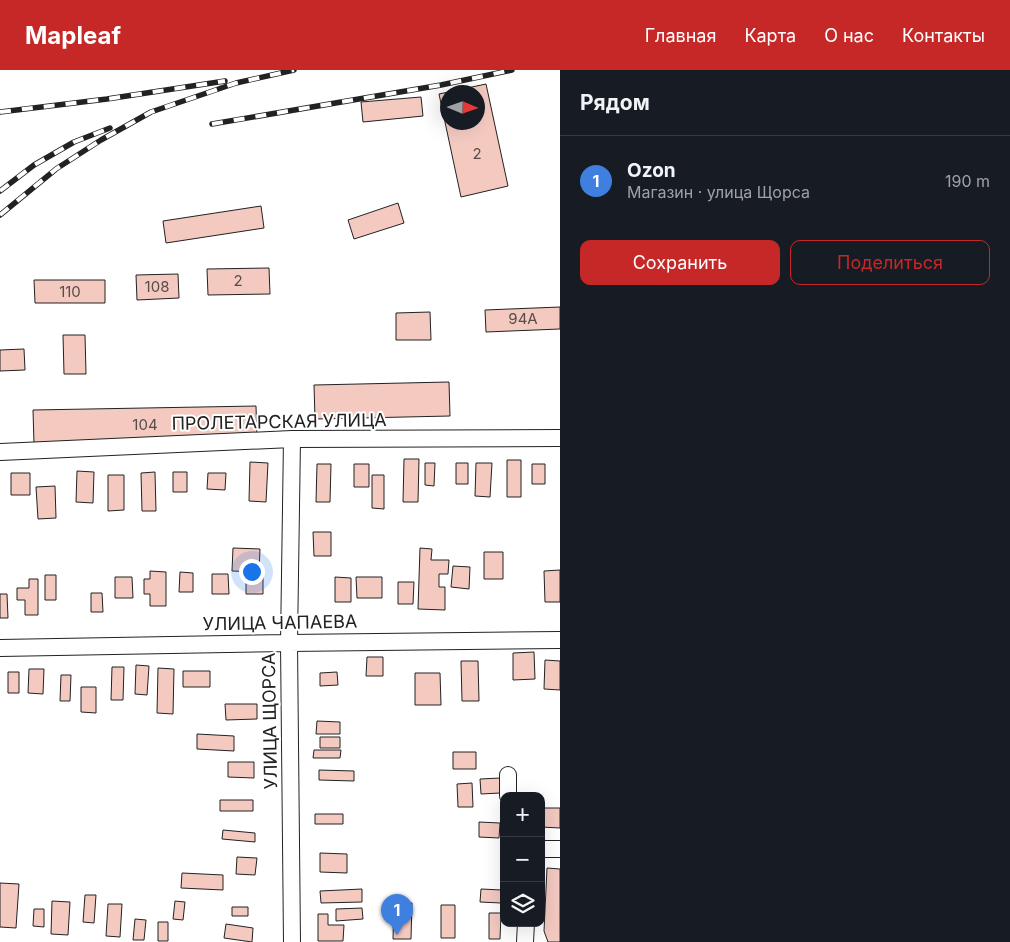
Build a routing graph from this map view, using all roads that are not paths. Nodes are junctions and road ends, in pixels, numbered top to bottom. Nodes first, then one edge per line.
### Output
1 (560, 438) edge
2 (292, 439) junction
3 (0, 452) edge
4 (560, 640) edge
5 (289, 643) junction
6 (0, 648) edge
7 (508, 775) dead end
8 (508, 792) edge
9 (545, 849) edge
10 (560, 849) edge
11 (526, 927) edge
12 (292, 942) edge
13 (525, 942) edge

1 - 2 street, ПРОЛЕТАРСКАЯ УЛИЦА
2 - 3 street, ПРОЛЕТАРСКАЯ УЛИЦА
2 - 5 street, УЛИЦА ЩОРСА
4 - 5 street, УЛИЦА ЧАПАЕВА
5 - 6 street, УЛИЦА ЧАПАЕВА
5 - 12 street, УЛИЦА ЩОРСА
7 - 8 street
9 - 10 street
11 - 13 street

